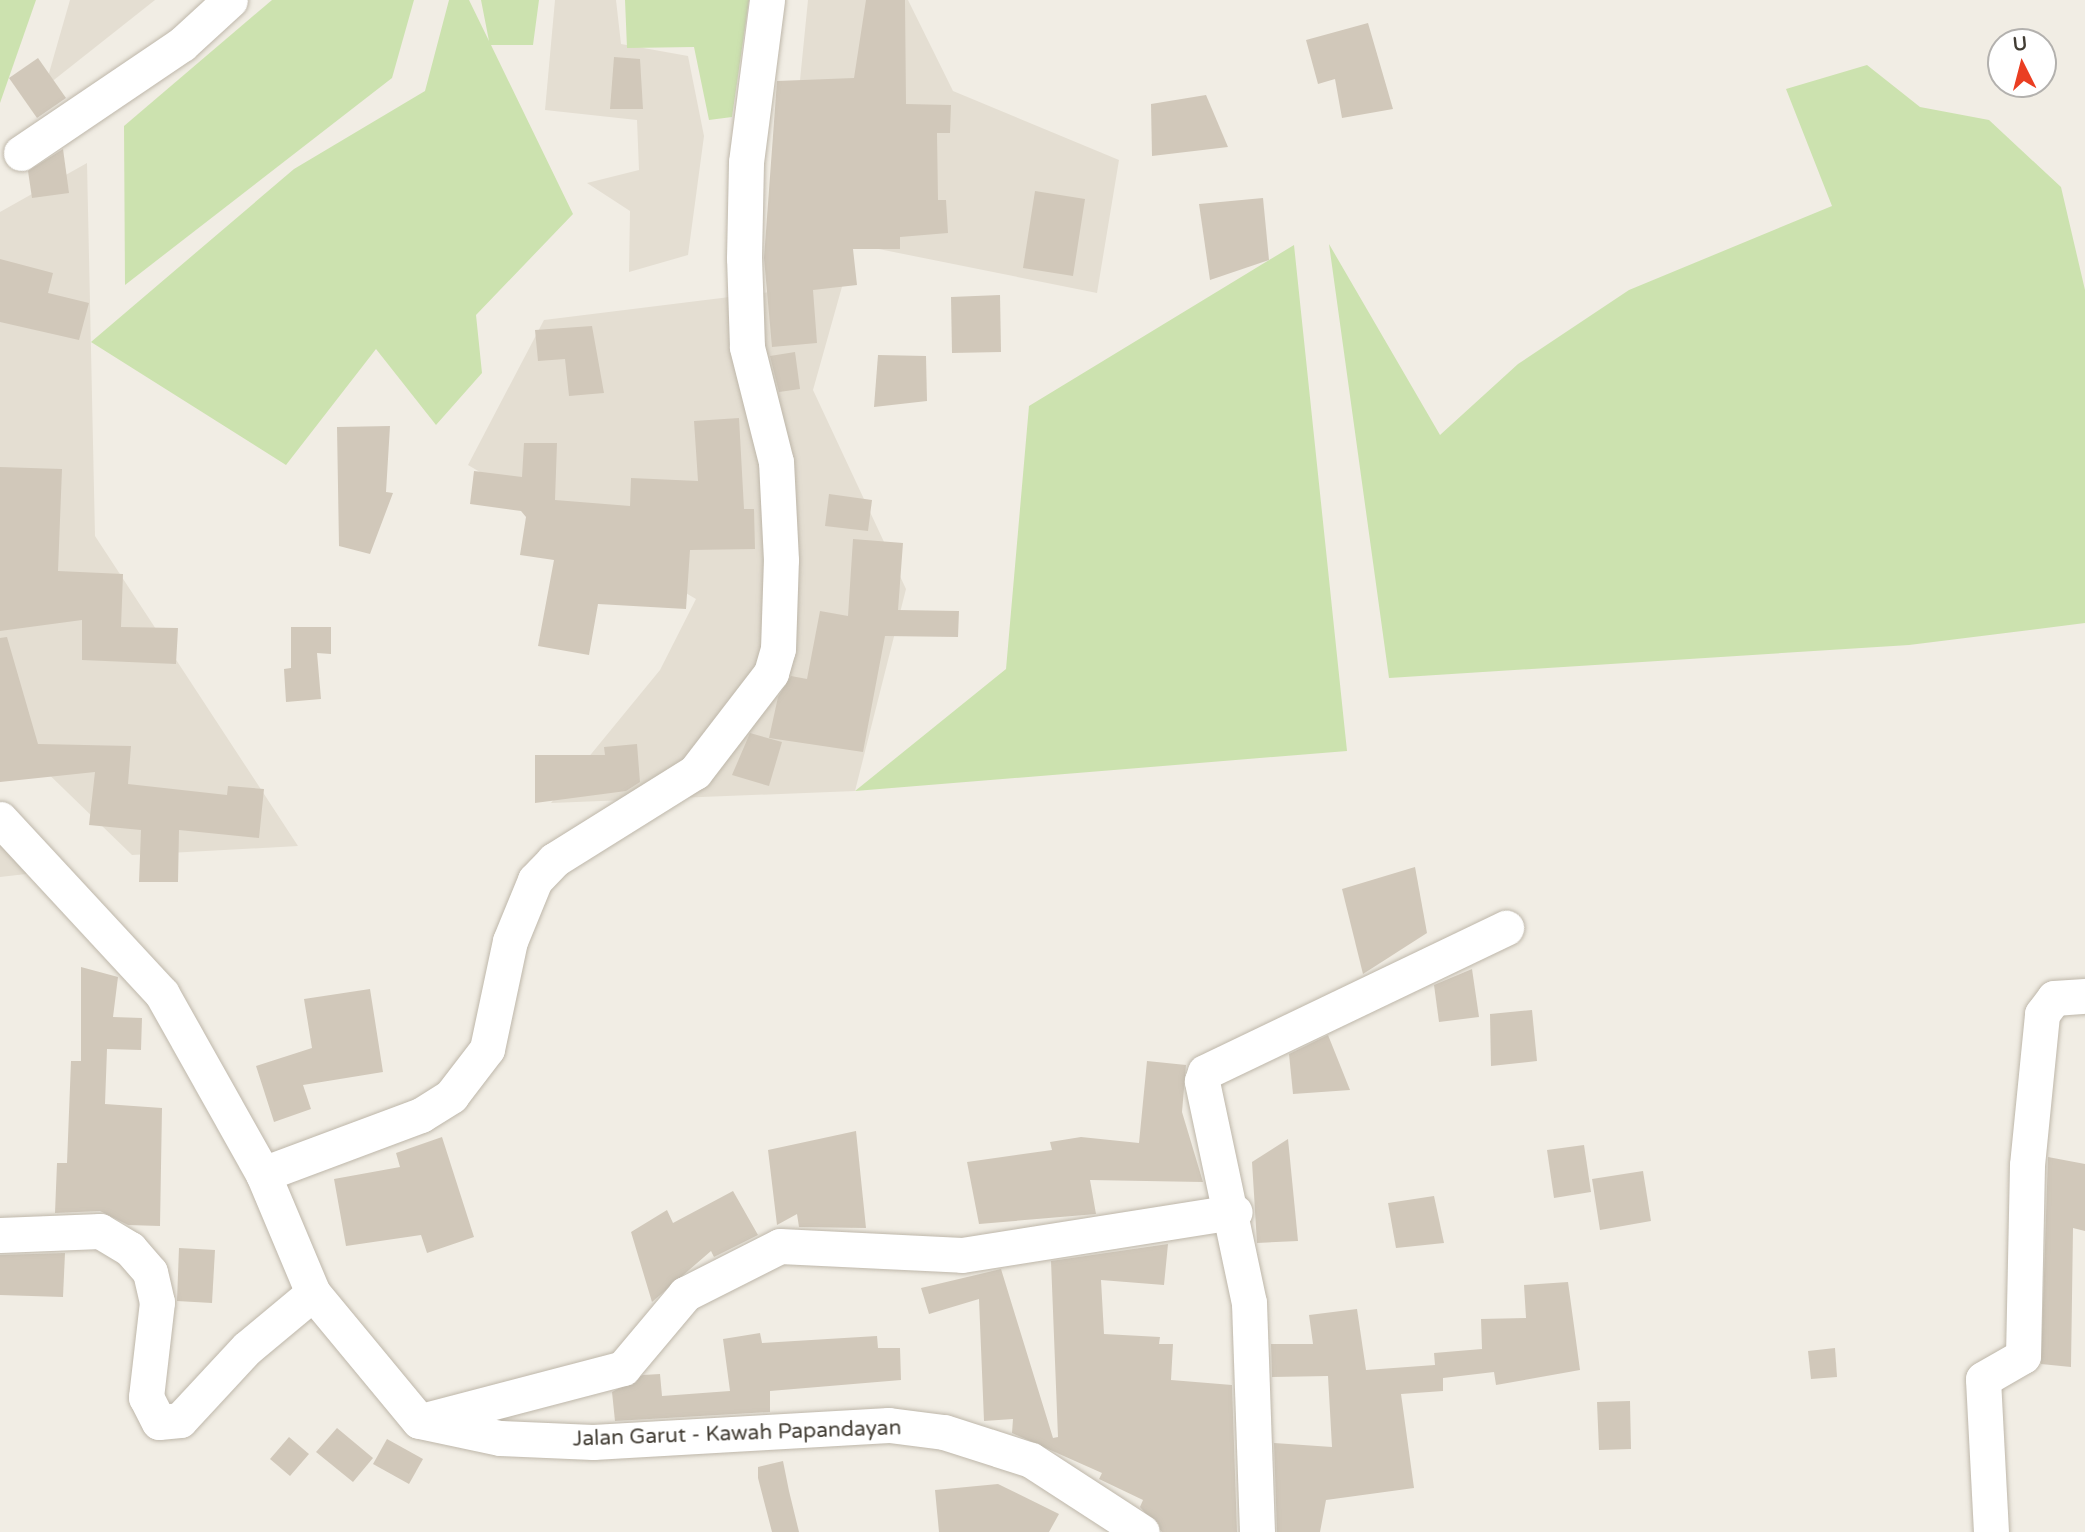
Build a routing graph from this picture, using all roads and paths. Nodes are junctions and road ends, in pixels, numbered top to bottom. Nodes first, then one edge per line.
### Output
1 (230, 0) edge
2 (767, 0) edge
3 (21, 153) dead end
4 (0, 819) edge
5 (1506, 928) dead end
6 (2085, 996) edge
7 (263, 1174) junction
8 (1235, 1212) junction
9 (0, 1235) edge
10 (313, 1293) junction
11 (419, 1421) junction
12 (1142, 1532) edge
13 (1257, 1532) edge
14 (1991, 1532) edge

1 - 3 street
2 - 7 street
4 - 7 street
5 - 8 street
6 - 14 street
7 - 10 street
8 - 11 street
8 - 13 street
9 - 10 street
10 - 11 street
11 - 12 street, Jalan Garut - Kawah Papandayan

